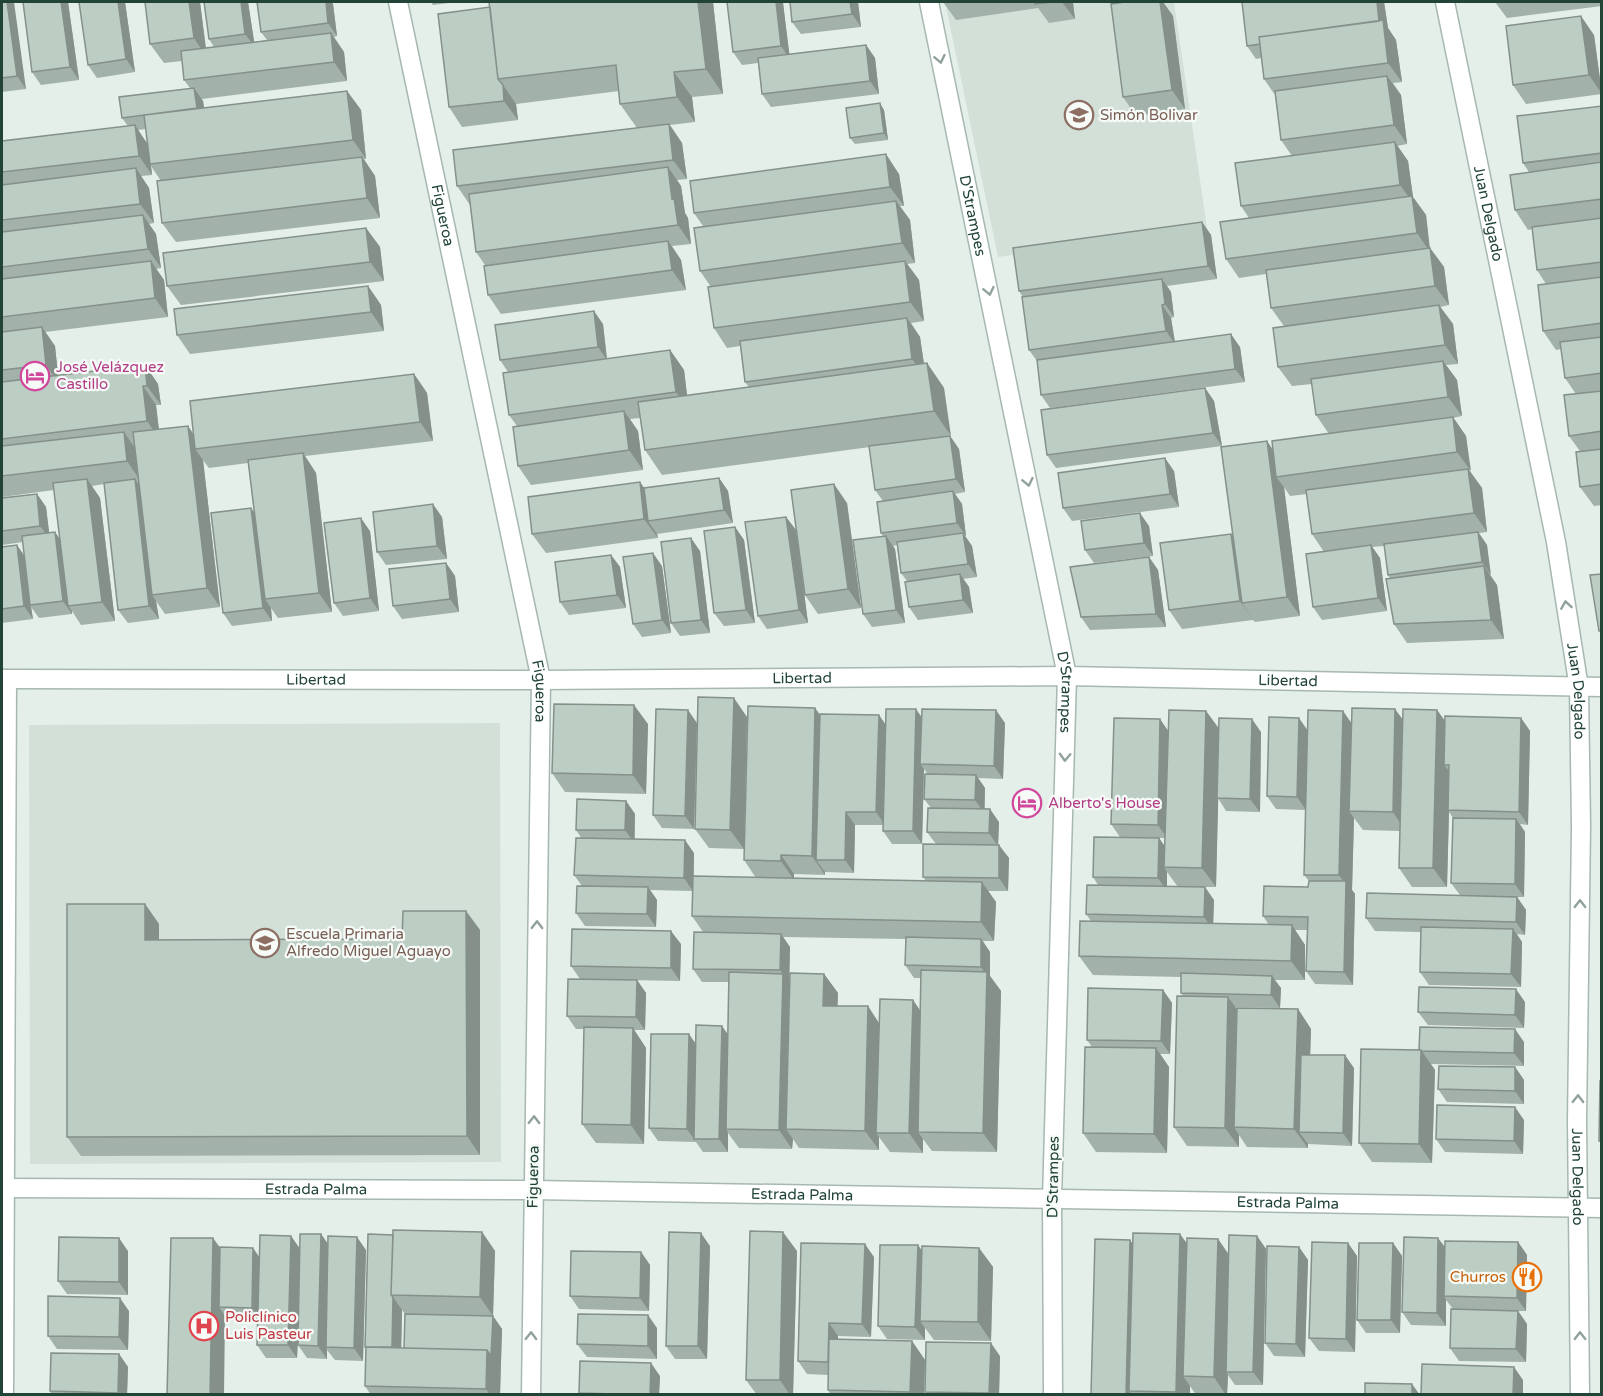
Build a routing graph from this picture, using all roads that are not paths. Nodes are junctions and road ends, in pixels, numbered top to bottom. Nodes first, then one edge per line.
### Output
1 (398, 2) edge
2 (929, 2) edge
3 (1445, 2) edge
4 (1067, 676) junction
5 (4, 679) edge
6 (541, 680) junction
7 (1602, 687) edge
8 (1579, 688) junction
9 (3, 1188) edge
10 (533, 1190) junction
11 (1052, 1199) junction
12 (1602, 1208) edge
13 (1578, 1209) junction
14 (4, 1395) edge
15 (531, 1395) edge
16 (1053, 1395) edge
17 (1580, 1395) edge

1 - 6 street, Figueroa
2 -> 4 street, D'Strampes
8 -> 3 street, Juan Delgado
4 - 6 street, Libertad
4 - 8 street, Libertad
4 -> 11 street, D'Strampes
5 - 6 street, Libertad
5 - 9 street
10 -> 6 street, Figueroa
7 - 8 street, Libertad
13 -> 8 street, Juan Delgado
9 - 10 street, Estrada Palma
9 - 14 street
10 - 11 street, Estrada Palma
15 -> 10 street, Figueroa
11 - 13 street, Estrada Palma
11 - 16 street, D'Strampes
12 - 13 street, Estrada Palma
17 -> 13 street, Juan Delgado

